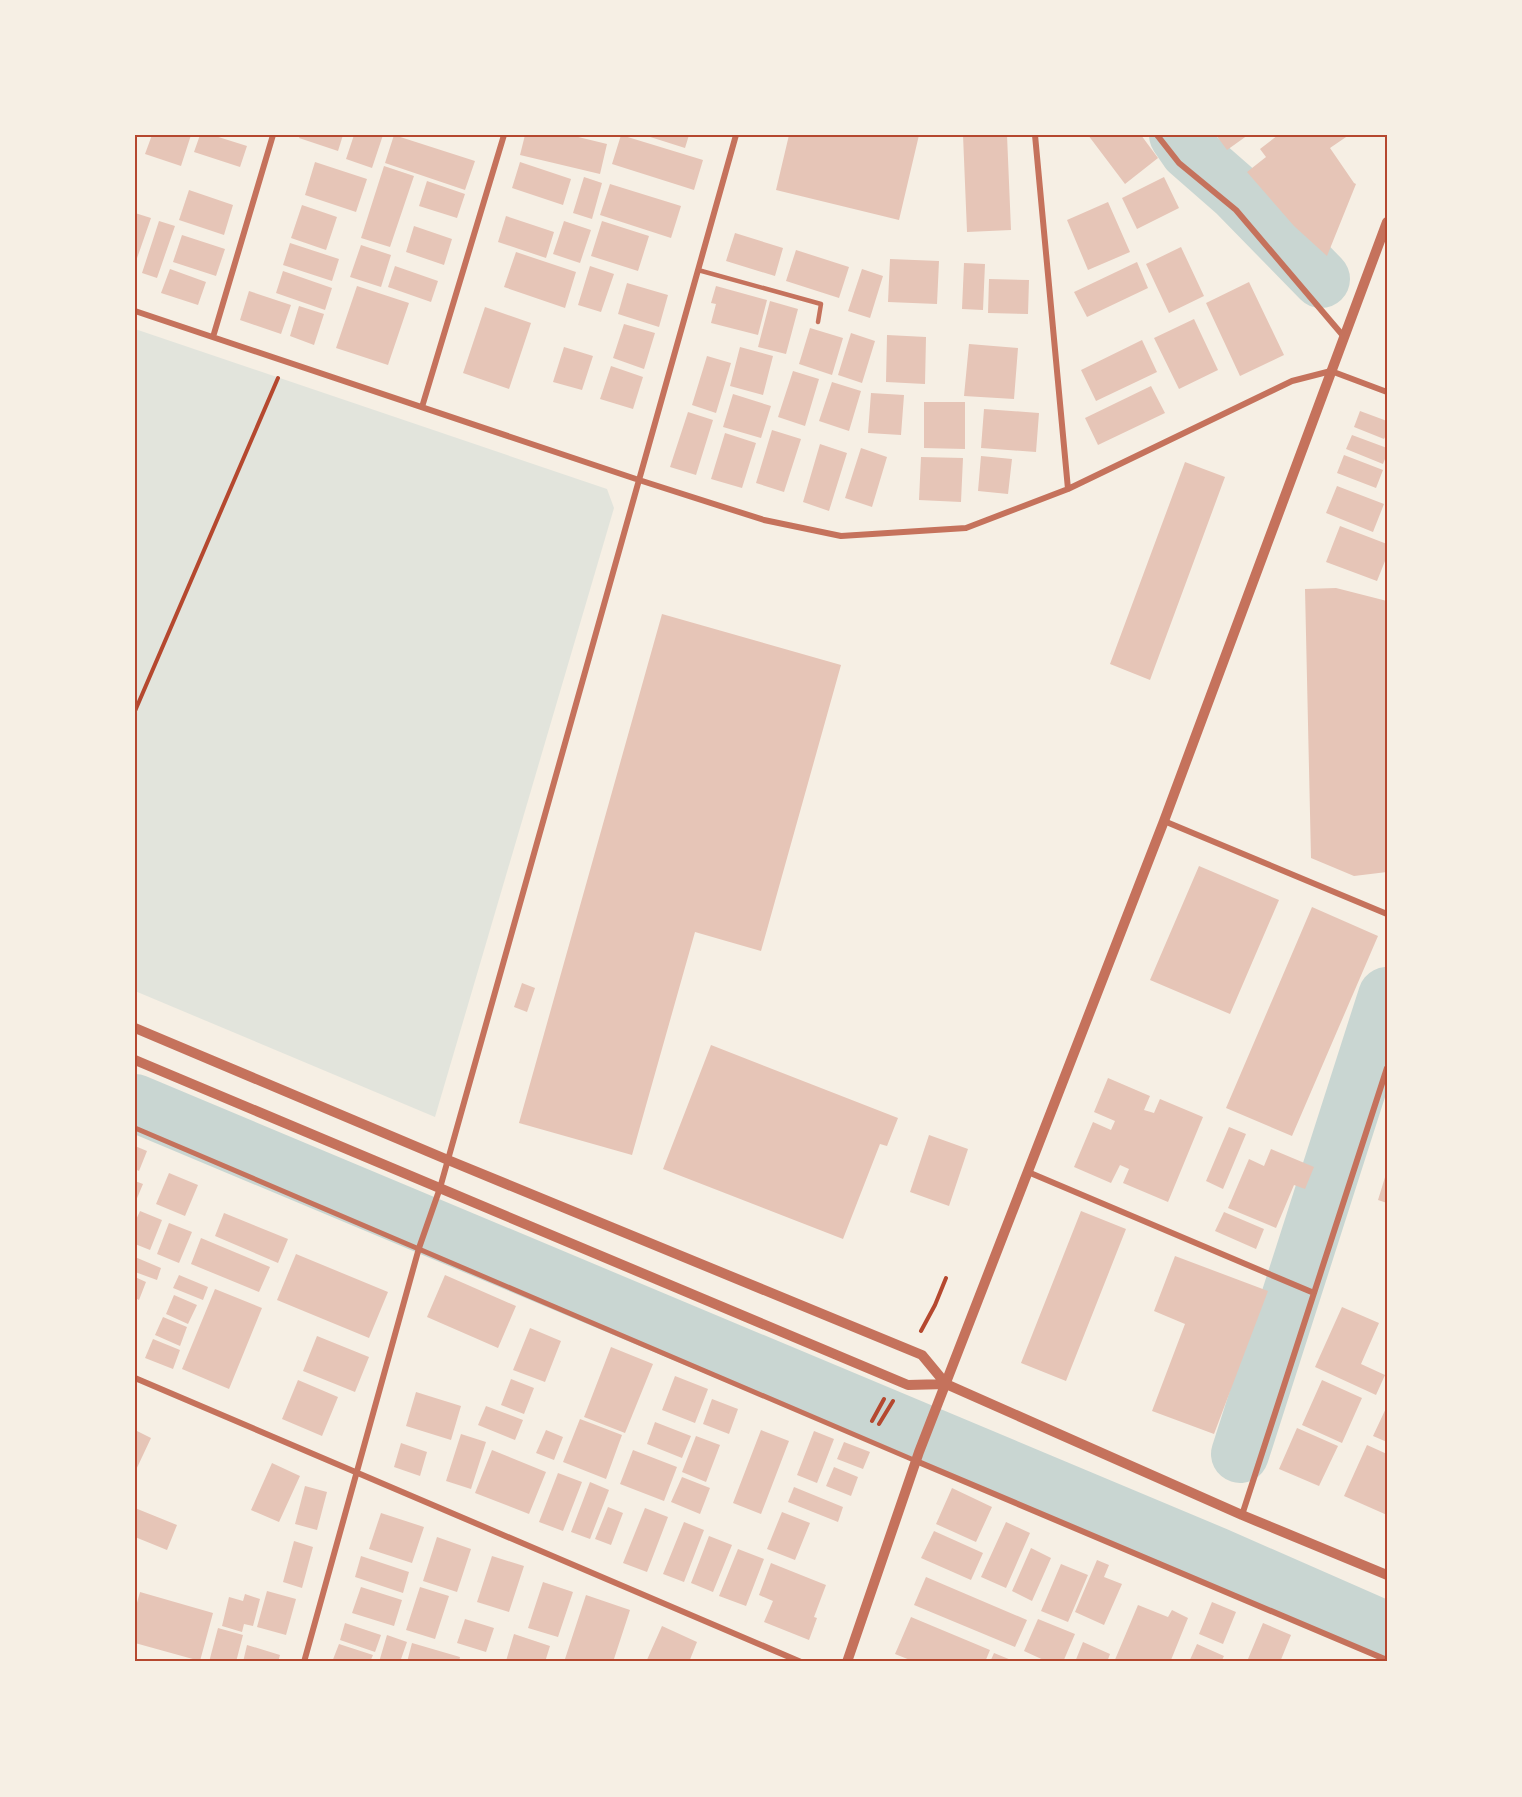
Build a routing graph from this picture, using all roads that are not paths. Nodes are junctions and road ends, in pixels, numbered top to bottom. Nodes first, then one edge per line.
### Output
1 (273, 135) edge
2 (504, 135) edge
3 (736, 135) edge
4 (1035, 135) edge
5 (1158, 135) edge
6 (1387, 222) edge
7 (698, 270) junction
8 (135, 311) edge
9 (818, 322) dead end
10 (213, 337) junction
11 (1344, 338) junction
12 (1330, 371) junction
13 (1387, 392) edge
14 (422, 407) junction
15 (639, 480) junction
16 (1068, 489) junction
17 (1164, 821) junction
18 (1387, 914) edge
19 (135, 1028) edge
20 (135, 1060) edge
21 (1387, 1068) edge
22 (135, 1128) edge
23 (448, 1160) junction
24 (1028, 1172) junction
25 (440, 1188) junction
26 (419, 1248) junction
27 (1314, 1293) junction
28 (135, 1378) edge
29 (946, 1384) junction
30 (917, 1456) junction
31 (357, 1473) junction
32 (1242, 1515) junction
33 (1387, 1575) edge
34 (1387, 1660) edge
35 (304, 1662) edge
36 (801, 1662) edge
37 (847, 1662) edge

1 - 10 street
2 - 14 street
3 - 7 street
4 - 16 street
5 - 11 street
6 - 11 street
7 - 9 lane
7 - 15 street
8 - 10 street
10 - 14 street
11 - 12 street
12 - 13 street
12 - 16 street
12 - 17 street
14 - 15 street
15 - 16 street
15 - 23 street
17 - 18 street
17 - 24 street
19 - 23 street
20 - 25 street
21 - 27 street
22 - 26 street
23 - 25 street
23 - 29 street
24 - 27 street
24 - 29 street
25 - 26 street
25 - 29 street
26 - 30 street
26 - 31 street
27 - 32 street
28 - 31 street
29 - 30 street
29 - 32 street
30 - 34 street
30 - 37 street
31 - 35 street
31 - 36 street
32 - 33 street

